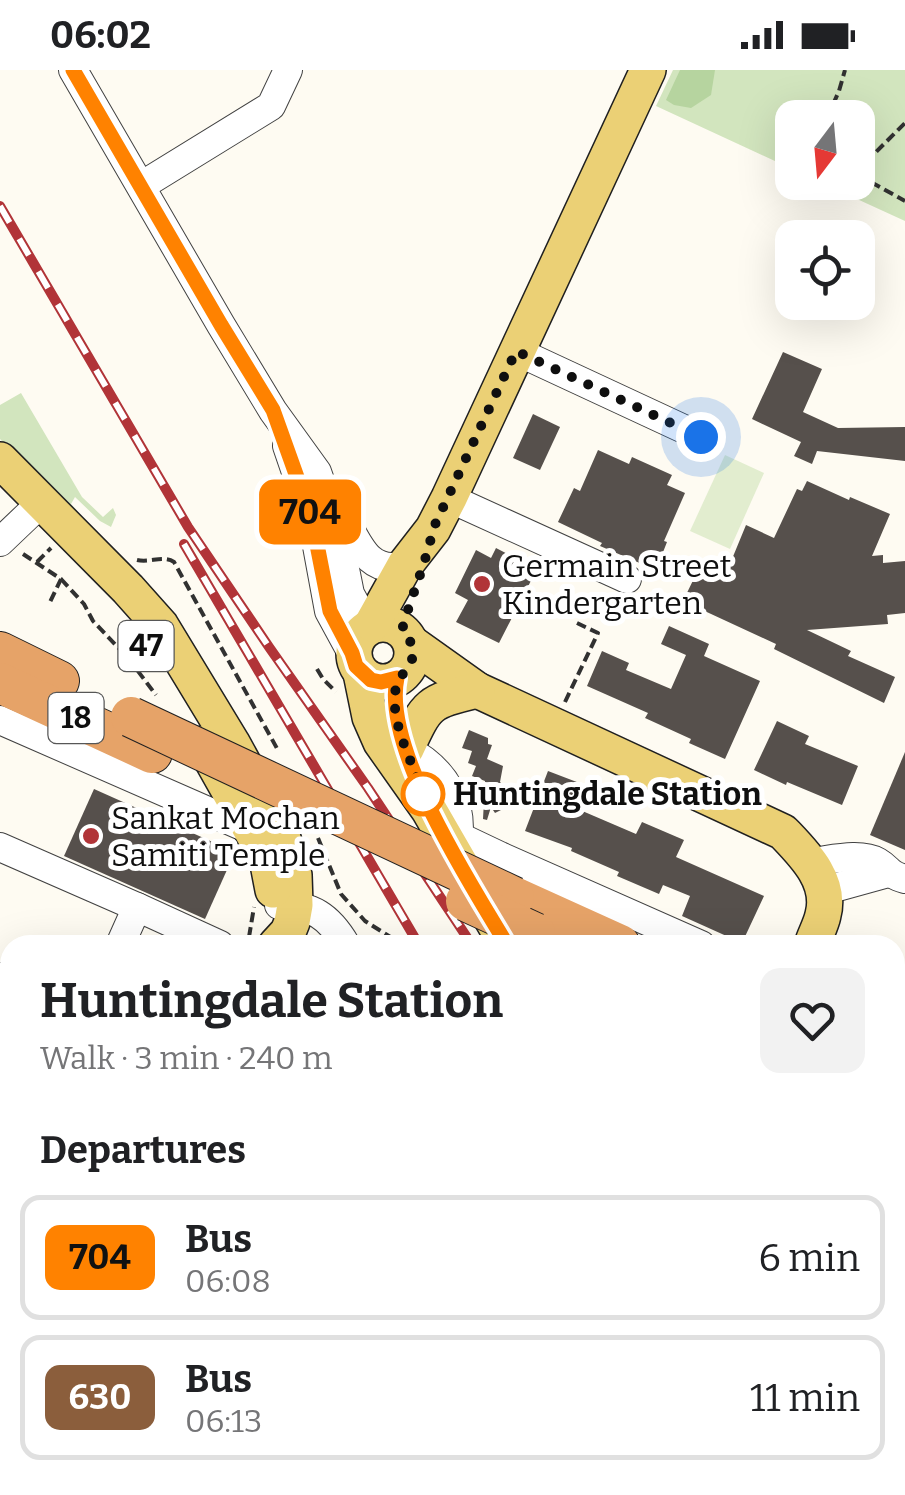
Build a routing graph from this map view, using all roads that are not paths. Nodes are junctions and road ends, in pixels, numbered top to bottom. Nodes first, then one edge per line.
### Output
1 (73, 70) edge
2 (288, 70) edge
3 (648, 70) edge
4 (141, 186) junction
5 (516, 351) junction
6 (273, 410) junction
7 (701, 437) dead end
8 (0, 460) edge
9 (322, 481) junction
10 (0, 492) edge
11 (34, 510) junction
12 (441, 513) junction
13 (0, 542) edge
14 (405, 564) junction
15 (627, 579) dead end
16 (389, 631) junction
17 (0, 652) edge
18 (358, 665) junction
19 (398, 678) junction
20 (0, 683) edge
21 (477, 690) junction
22 (0, 720) edge
23 (406, 748) junction
24 (429, 810) junction
25 (251, 830) junction
26 (457, 846) junction
27 (0, 847) edge
28 (896, 876) edge
29 (818, 877) junction
30 (138, 907) junction
31 (277, 927) edge
32 (125, 935) edge
33 (198, 935) edge
34 (338, 935) edge
35 (502, 935) edge
36 (539, 935) edge
37 (599, 935) edge
38 (676, 935) edge
39 (816, 935) edge

1 - 4 street
2 - 4 street
3 - 5 main road
4 - 6 street
5 - 7 street
5 - 12 main road
6 - 9 street
6 - 18 street
8 - 11 main road, 47
9 - 14 street
9 - 16 street
10 - 11 main road, 47
11 - 13 street
11 - 25 main road, 47
11 - 31 main road, 47
12 - 14 main road
12 - 15 street
12 - 16 main road
14 - 16 main road
16 - 18 main road
16 - 19 main road
16 - 21 main road
17 - 37 highway, 18, bridge
18 - 19 main road
18 - 24 main road
19 - 21 main road
19 - 23 main road
20 - 36 highway, 18, bridge
21 - 23 main road
21 - 29 main road
22 - 25 street
23 - 24 main road
23 - 26 street
24 - 26 main road
25 - 31 main road, 47
26 - 35 main road
26 - 38 street
27 - 30 street
28 - 29 street
29 - 39 main road
30 - 32 street
30 - 33 street
31 - 34 street

